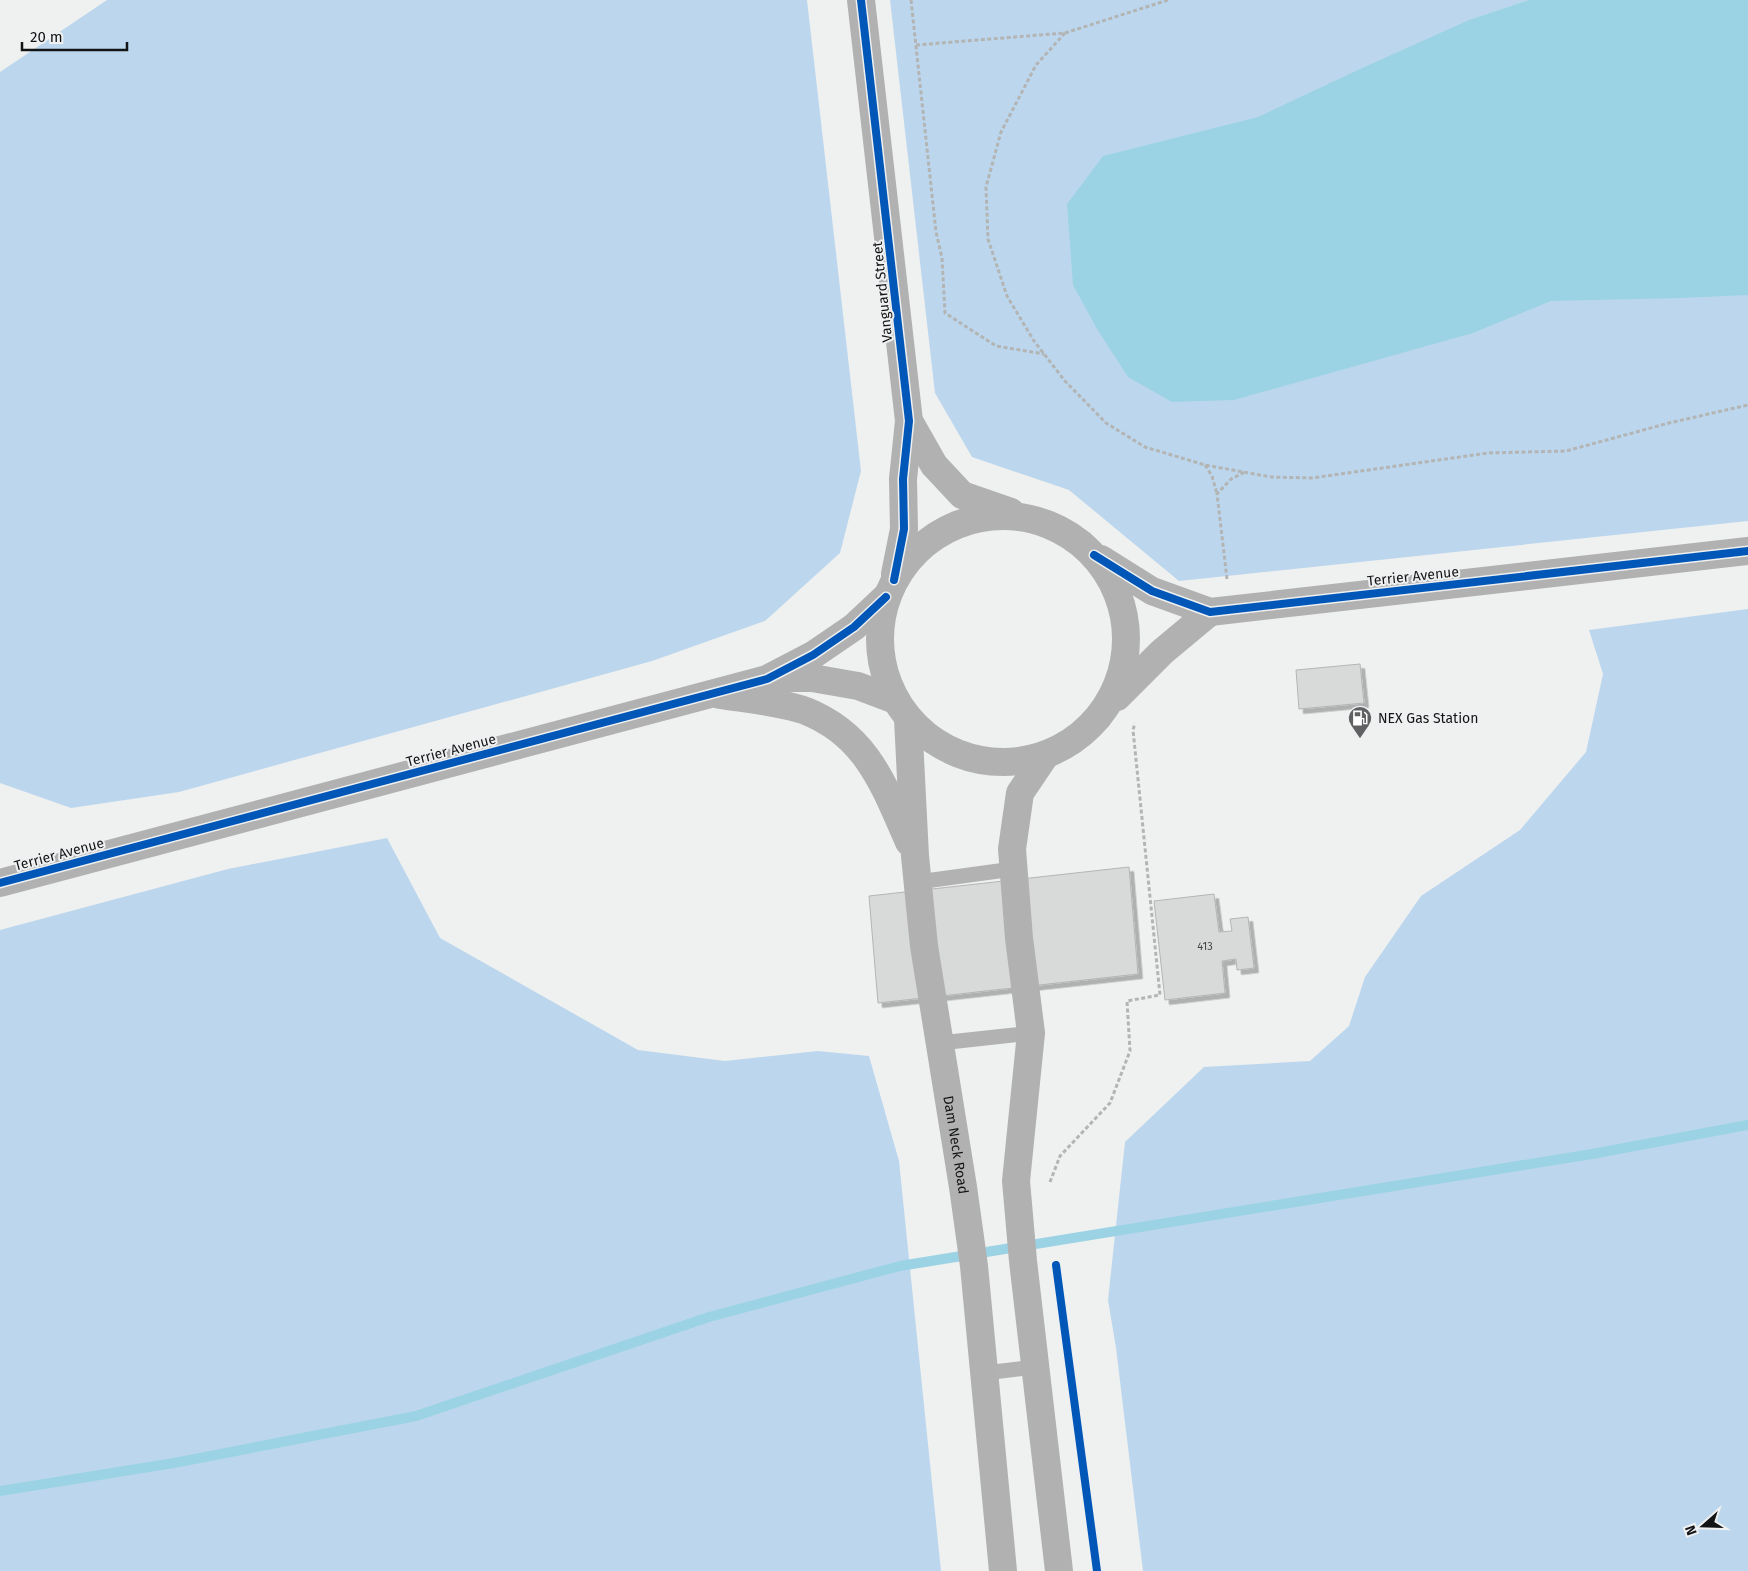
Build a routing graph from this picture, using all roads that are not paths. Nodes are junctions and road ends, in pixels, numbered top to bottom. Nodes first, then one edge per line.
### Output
1 (861, 0) edge
2 (909, 421) junction
3 (1027, 517) junction
4 (1748, 551) edge
5 (1094, 555) junction
6 (890, 589) junction
7 (1210, 612) junction
8 (767, 679) junction
9 (711, 694) junction
10 (1109, 705) junction
11 (902, 710) junction
12 (1045, 756) junction
13 (916, 869) junction
14 (1013, 869) junction
15 (0, 883) edge
16 (1031, 1033) junction
17 (940, 1043) junction
18 (1035, 1367) junction
19 (984, 1373) junction
20 (1003, 1571) edge
21 (1059, 1571) edge

1 - 2 main road, Vanguard Street
2 - 3 main road, Vanguard Street
2 - 6 main road, Vanguard Street
3 - 5 main road, Vanguard Street
3 - 6 main road, Terrier Avenue
4 - 7 main road, Terrier Avenue
5 - 7 main road, Terrier Avenue
5 - 10 main road
6 - 8 main road, Terrier Avenue
6 - 11 main road, Vanguard Street
7 - 10 main road
8 - 9 main road, Terrier Avenue
8 - 11 main road, Terrier Avenue
9 - 13 main road
9 - 15 main road, Terrier Avenue
10 - 12 main road
11 - 12 main road
11 - 13 main road, Dam Neck Road
12 - 14 main road
13 - 14 lane
13 - 17 main road, Dam Neck Road
14 - 16 main road
16 - 17 lane
16 - 18 main road
17 - 19 main road, Dam Neck Road
18 - 19 lane
18 - 21 main road
19 - 20 main road, Dam Neck Road

